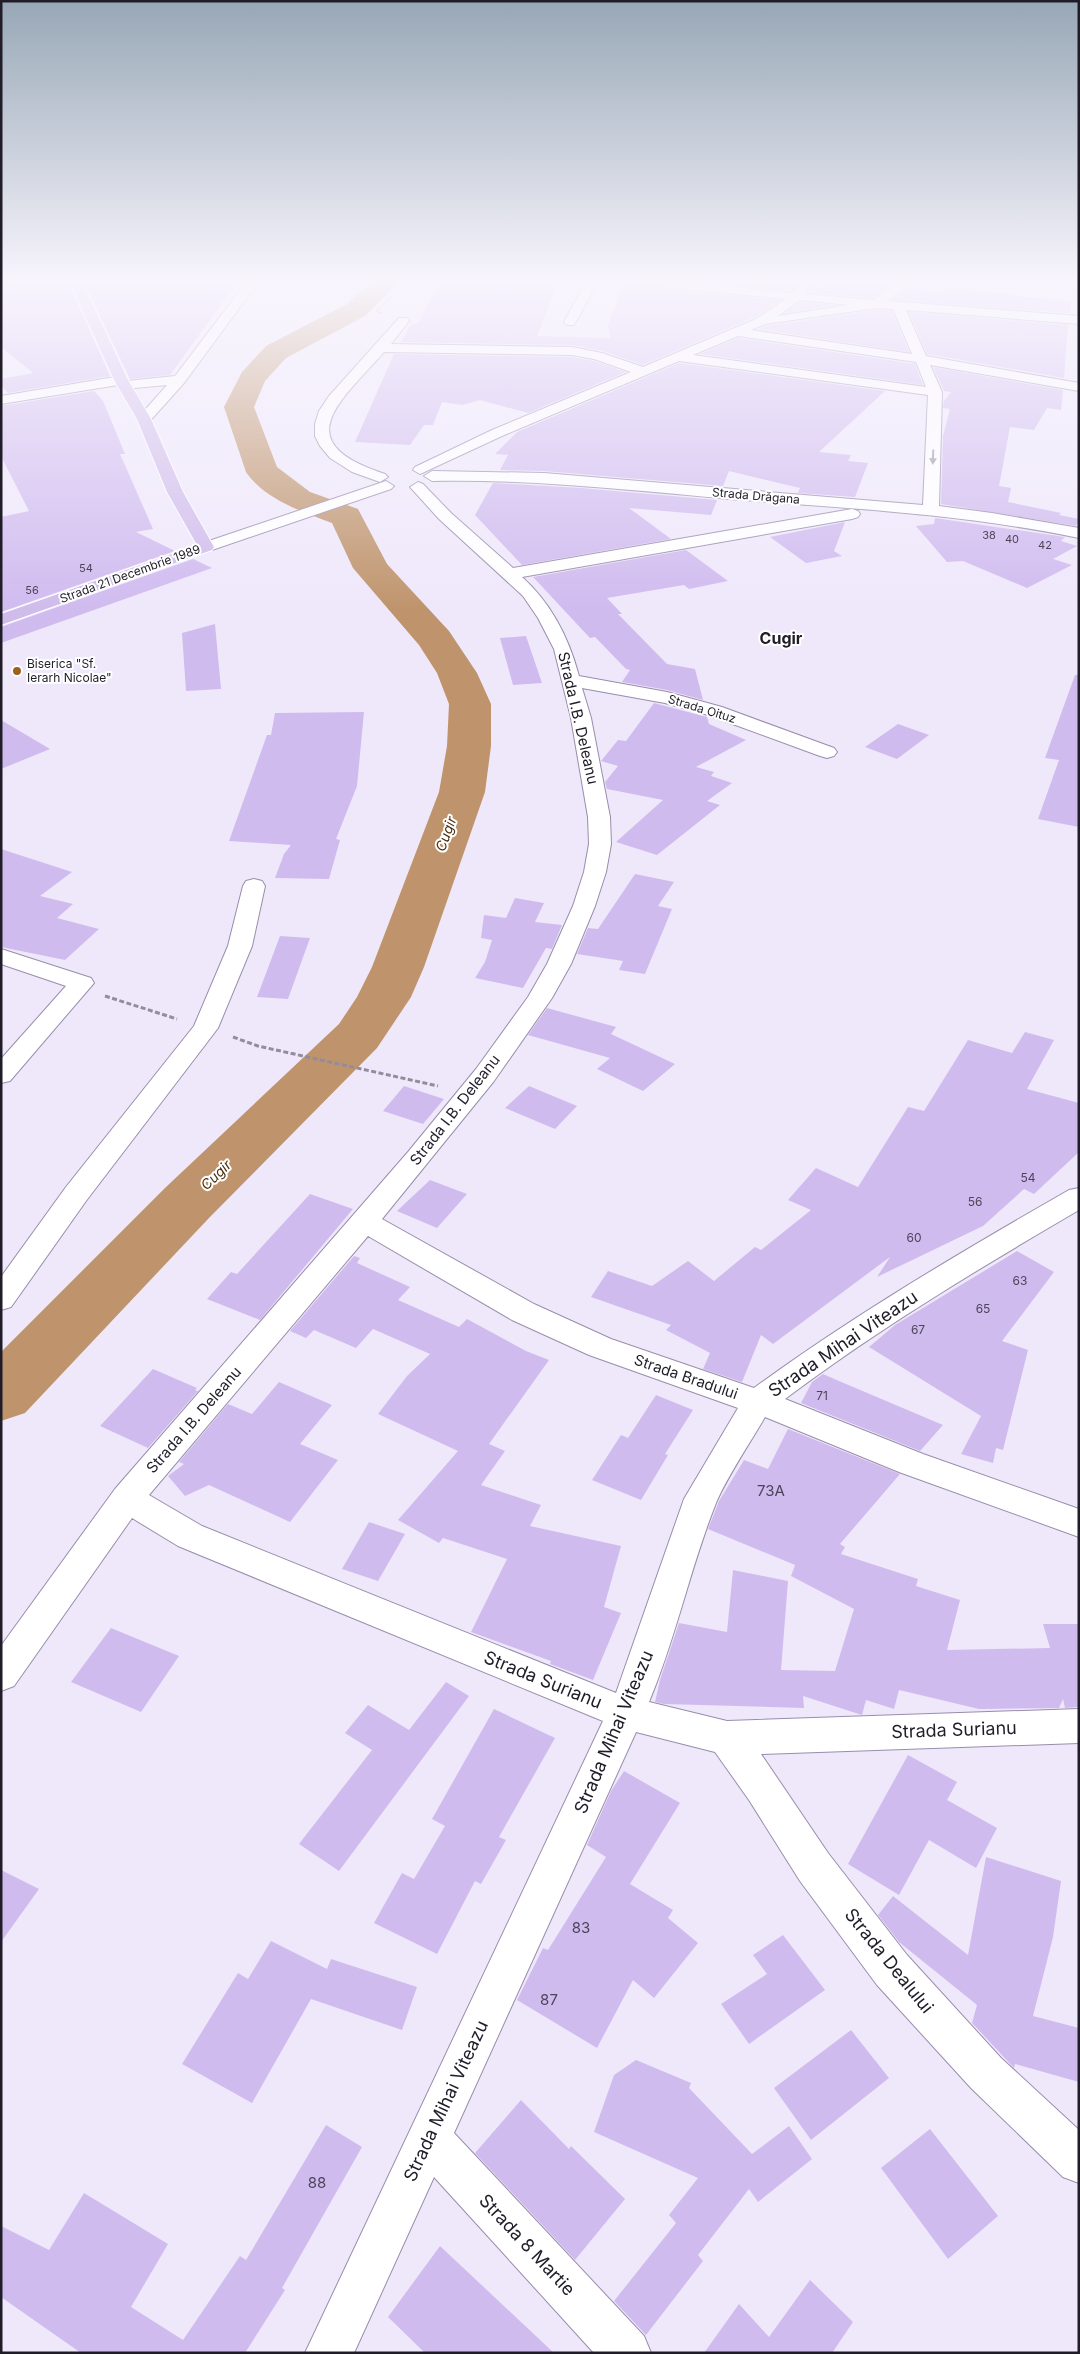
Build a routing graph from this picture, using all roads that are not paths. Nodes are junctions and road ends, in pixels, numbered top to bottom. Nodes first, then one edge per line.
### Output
1 (69, 390) edge
2 (127, 390) edge
3 (170, 390) edge
4 (341, 390) edge
5 (599, 390) edge
6 (919, 390) edge
7 (935, 392) joint
8 (1, 400) edge
9 (144, 419) junction
10 (414, 475) junction
11 (383, 481) junction
12 (893, 507) junction
13 (931, 509) junction
14 (1079, 533) edge
15 (206, 547) junction
16 (509, 574) junction
17 (1, 620) edge
18 (572, 680) junction
19 (827, 752) dead end
20 (254, 886) dead end
21 (1, 956) edge
22 (1, 1075) edge
23 (1079, 1197) edge
24 (364, 1221) junction
25 (1, 1299) edge
26 (758, 1402) junction
27 (127, 1498) junction
28 (1079, 1523) edge
29 (1, 1675) edge
30 (626, 1713) junction
31 (1079, 1726) edge
32 (727, 1738) junction
33 (428, 2138) junction
34 (1079, 2160) edge
35 (329, 2353) edge
36 (627, 2353) edge

1 - 8 street
2 - 9 main road, Strada 21 Decembrie 1989
3 - 9 street
4 - 11 street
5 - 10 street
6 - 7 street
7 -> 13 street
9 - 15 main road, Strada 21 Decembrie 1989
10 - 11 street
10 - 11 street, Strada Drăgana
10 - 12 street, Strada Drăgana
10 - 16 street, Strada I.B. Deleanu
11 - 15 street
12 - 13 street, Strada Drăgana
12 - 16 street
13 - 14 street, Strada Drăgana
15 - 17 main road, Strada 21 Decembrie 1989
16 - 18 street, Strada I.B. Deleanu
18 - 19 street, Strada Oituz
18 - 24 street, Strada I.B. Deleanu
20 - 25 street
21 - 22 street
23 - 26 street, Strada Mihai Viteazu
24 - 26 street, Strada Bradului
24 - 27 street, Strada I.B. Deleanu
26 - 28 street, Strada Bradului
26 - 30 street, Strada Mihai Viteazu
27 - 29 street, Strada I.B. Deleanu
27 - 30 street, Strada Surianu
30 - 32 street, Strada Surianu
30 - 33 street, Strada Mihai Viteazu
31 - 32 street, Strada Surianu
32 - 34 street, Strada Dealului
33 - 35 street, Strada Mihai Viteazu
33 - 36 street, Strada 8 Martie

